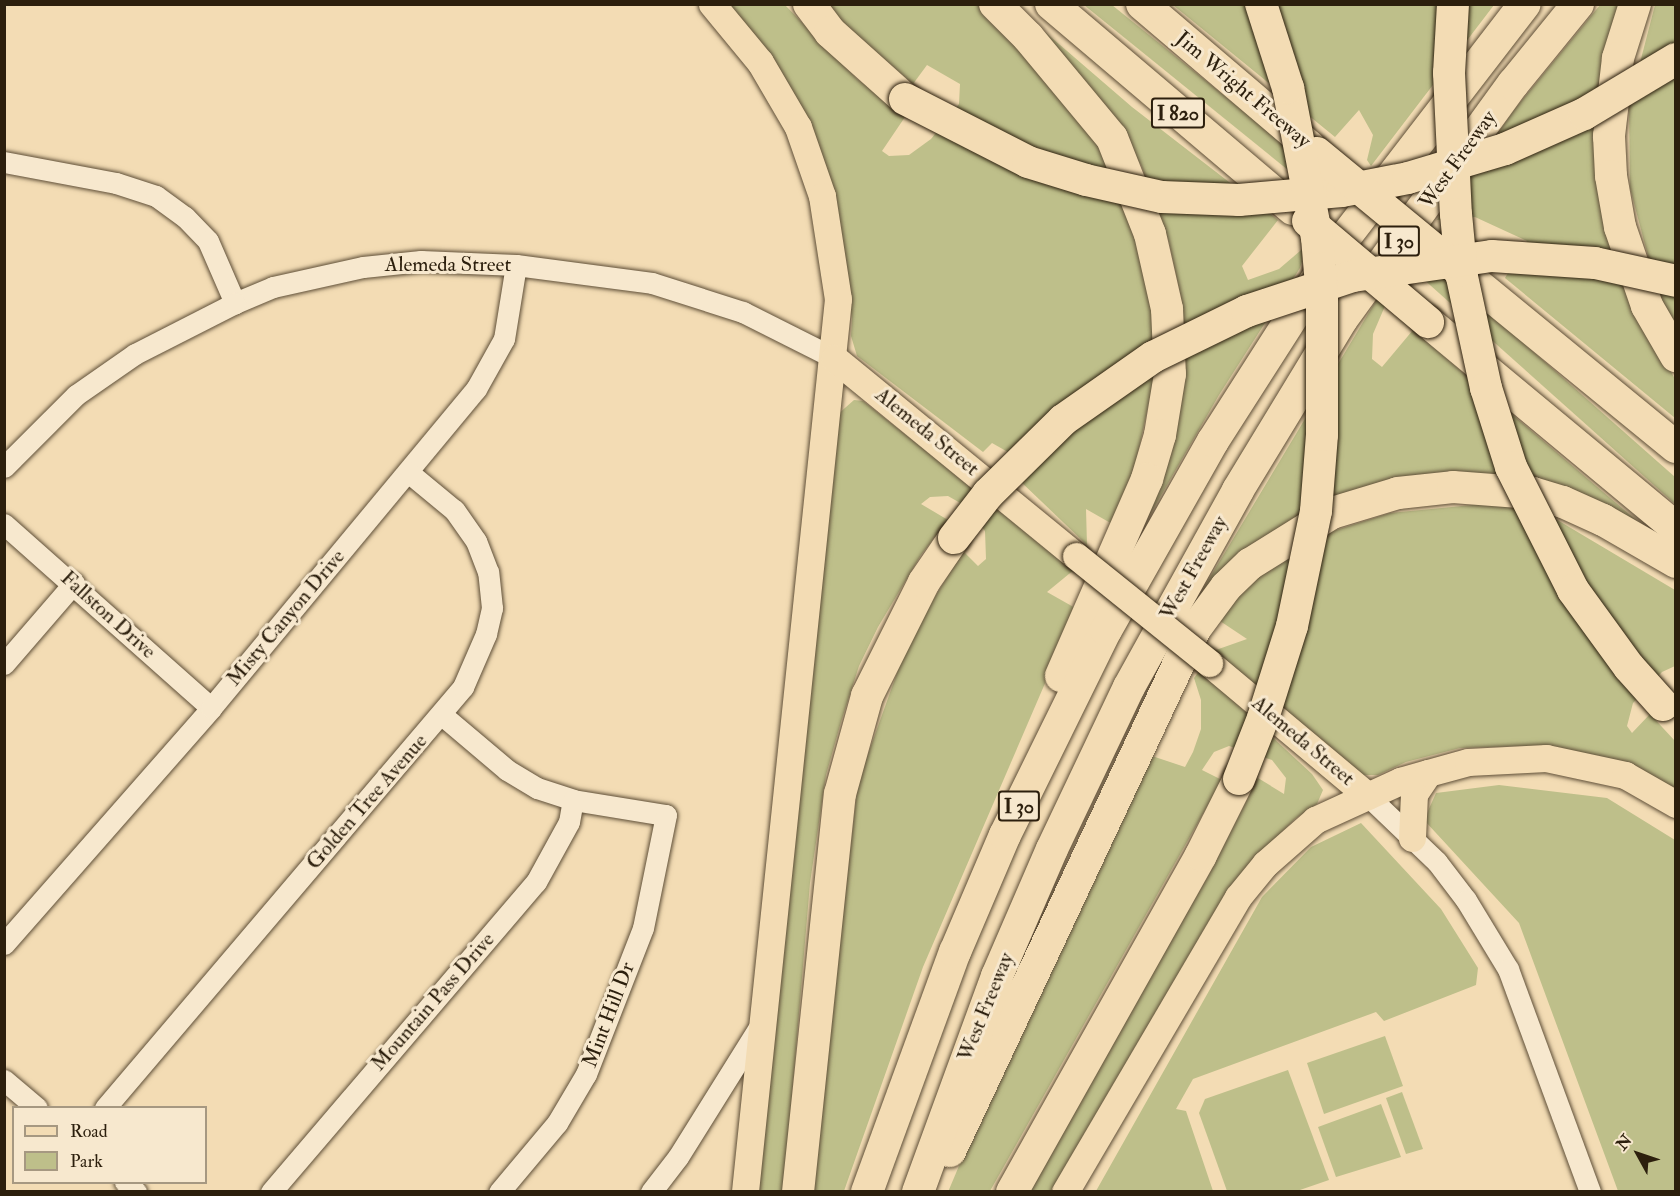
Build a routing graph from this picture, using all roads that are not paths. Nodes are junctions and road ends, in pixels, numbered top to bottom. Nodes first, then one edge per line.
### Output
1 (712, 4) edge
2 (809, 4) edge
3 (995, 4) edge
4 (1051, 4) edge
5 (1142, 4) edge
6 (1261, 4) edge
7 (1453, 4) edge
8 (1525, 4) edge
9 (1578, 4) edge
10 (1635, 4) edge
11 (1676, 58) edge
12 (4, 162) edge
13 (516, 265) junction
14 (1676, 281) edge
15 (235, 303) junction
16 (1676, 356) edge
17 (834, 358) junction
18 (1676, 447) edge
19 (4, 467) edge
20 (408, 472) junction
21 (4, 524) edge
22 (1676, 528) edge
23 (1676, 562) edge
24 (74, 583) junction
25 (4, 664) edge
26 (211, 708) junction
27 (1669, 711) edge
28 (442, 716) junction
29 (1428, 773) junction
30 (1368, 796) junction
31 (573, 800) junction
32 (1676, 804) edge
33 (1005, 835) junction
34 (1412, 838) junction
35 (4, 944) edge
36 (762, 1021) junction
37 (4, 1080) edge
38 (36, 1106) edge
39 (106, 1106) edge
40 (271, 1191) edge
41 (500, 1191) edge
42 (651, 1191) edge
43 (745, 1191) edge
44 (798, 1191) edge
45 (867, 1191) edge
46 (918, 1191) edge
47 (930, 1191) edge
48 (1012, 1191) edge
49 (1065, 1191) edge
50 (1590, 1191) edge

1 - 17 main road
2 - 11 highway, bridge
3 - 33 highway
4 - 22 highway, I 820, bridge
5 - 18 highway, Jim Wright Freeway / I 820, bridge
6 - 48 highway, bridge
7 - 27 highway, bridge
8 - 33 highway, West Freeway / I 30
9 - 46 highway, West Freeway / I 30
10 - 16 highway
12 - 15 street
13 - 15 street, Alemeda Street
13 - 17 street, Alemeda Street
13 - 20 street, Misty Canyon Drive
14 - 44 highway, bridge
15 - 19 street, Alemeda Street
17 - 30 main road, Alemeda Street, bridge
17 - 36 main road
20 - 26 street, Misty Canyon Drive
20 - 28 street, Golden Tree Avenue
21 - 24 street, Fallston Drive
23 - 47 highway
24 - 25 street
24 - 26 street, Fallston Drive
26 - 35 street, Misty Canyon Drive
28 - 31 street
28 - 39 street, Golden Tree Avenue
29 - 30 main road
29 - 32 main road
29 - 34 main road
30 - 34 street, Alemeda Street
30 - 49 main road
31 - 40 street, Mountain Pass Drive
31 - 41 street, Mint Hill Dr
33 - 45 highway, West Freeway / I 30
34 - 50 street, Alemeda Street
36 - 42 street
36 - 43 main road
37 - 38 street

